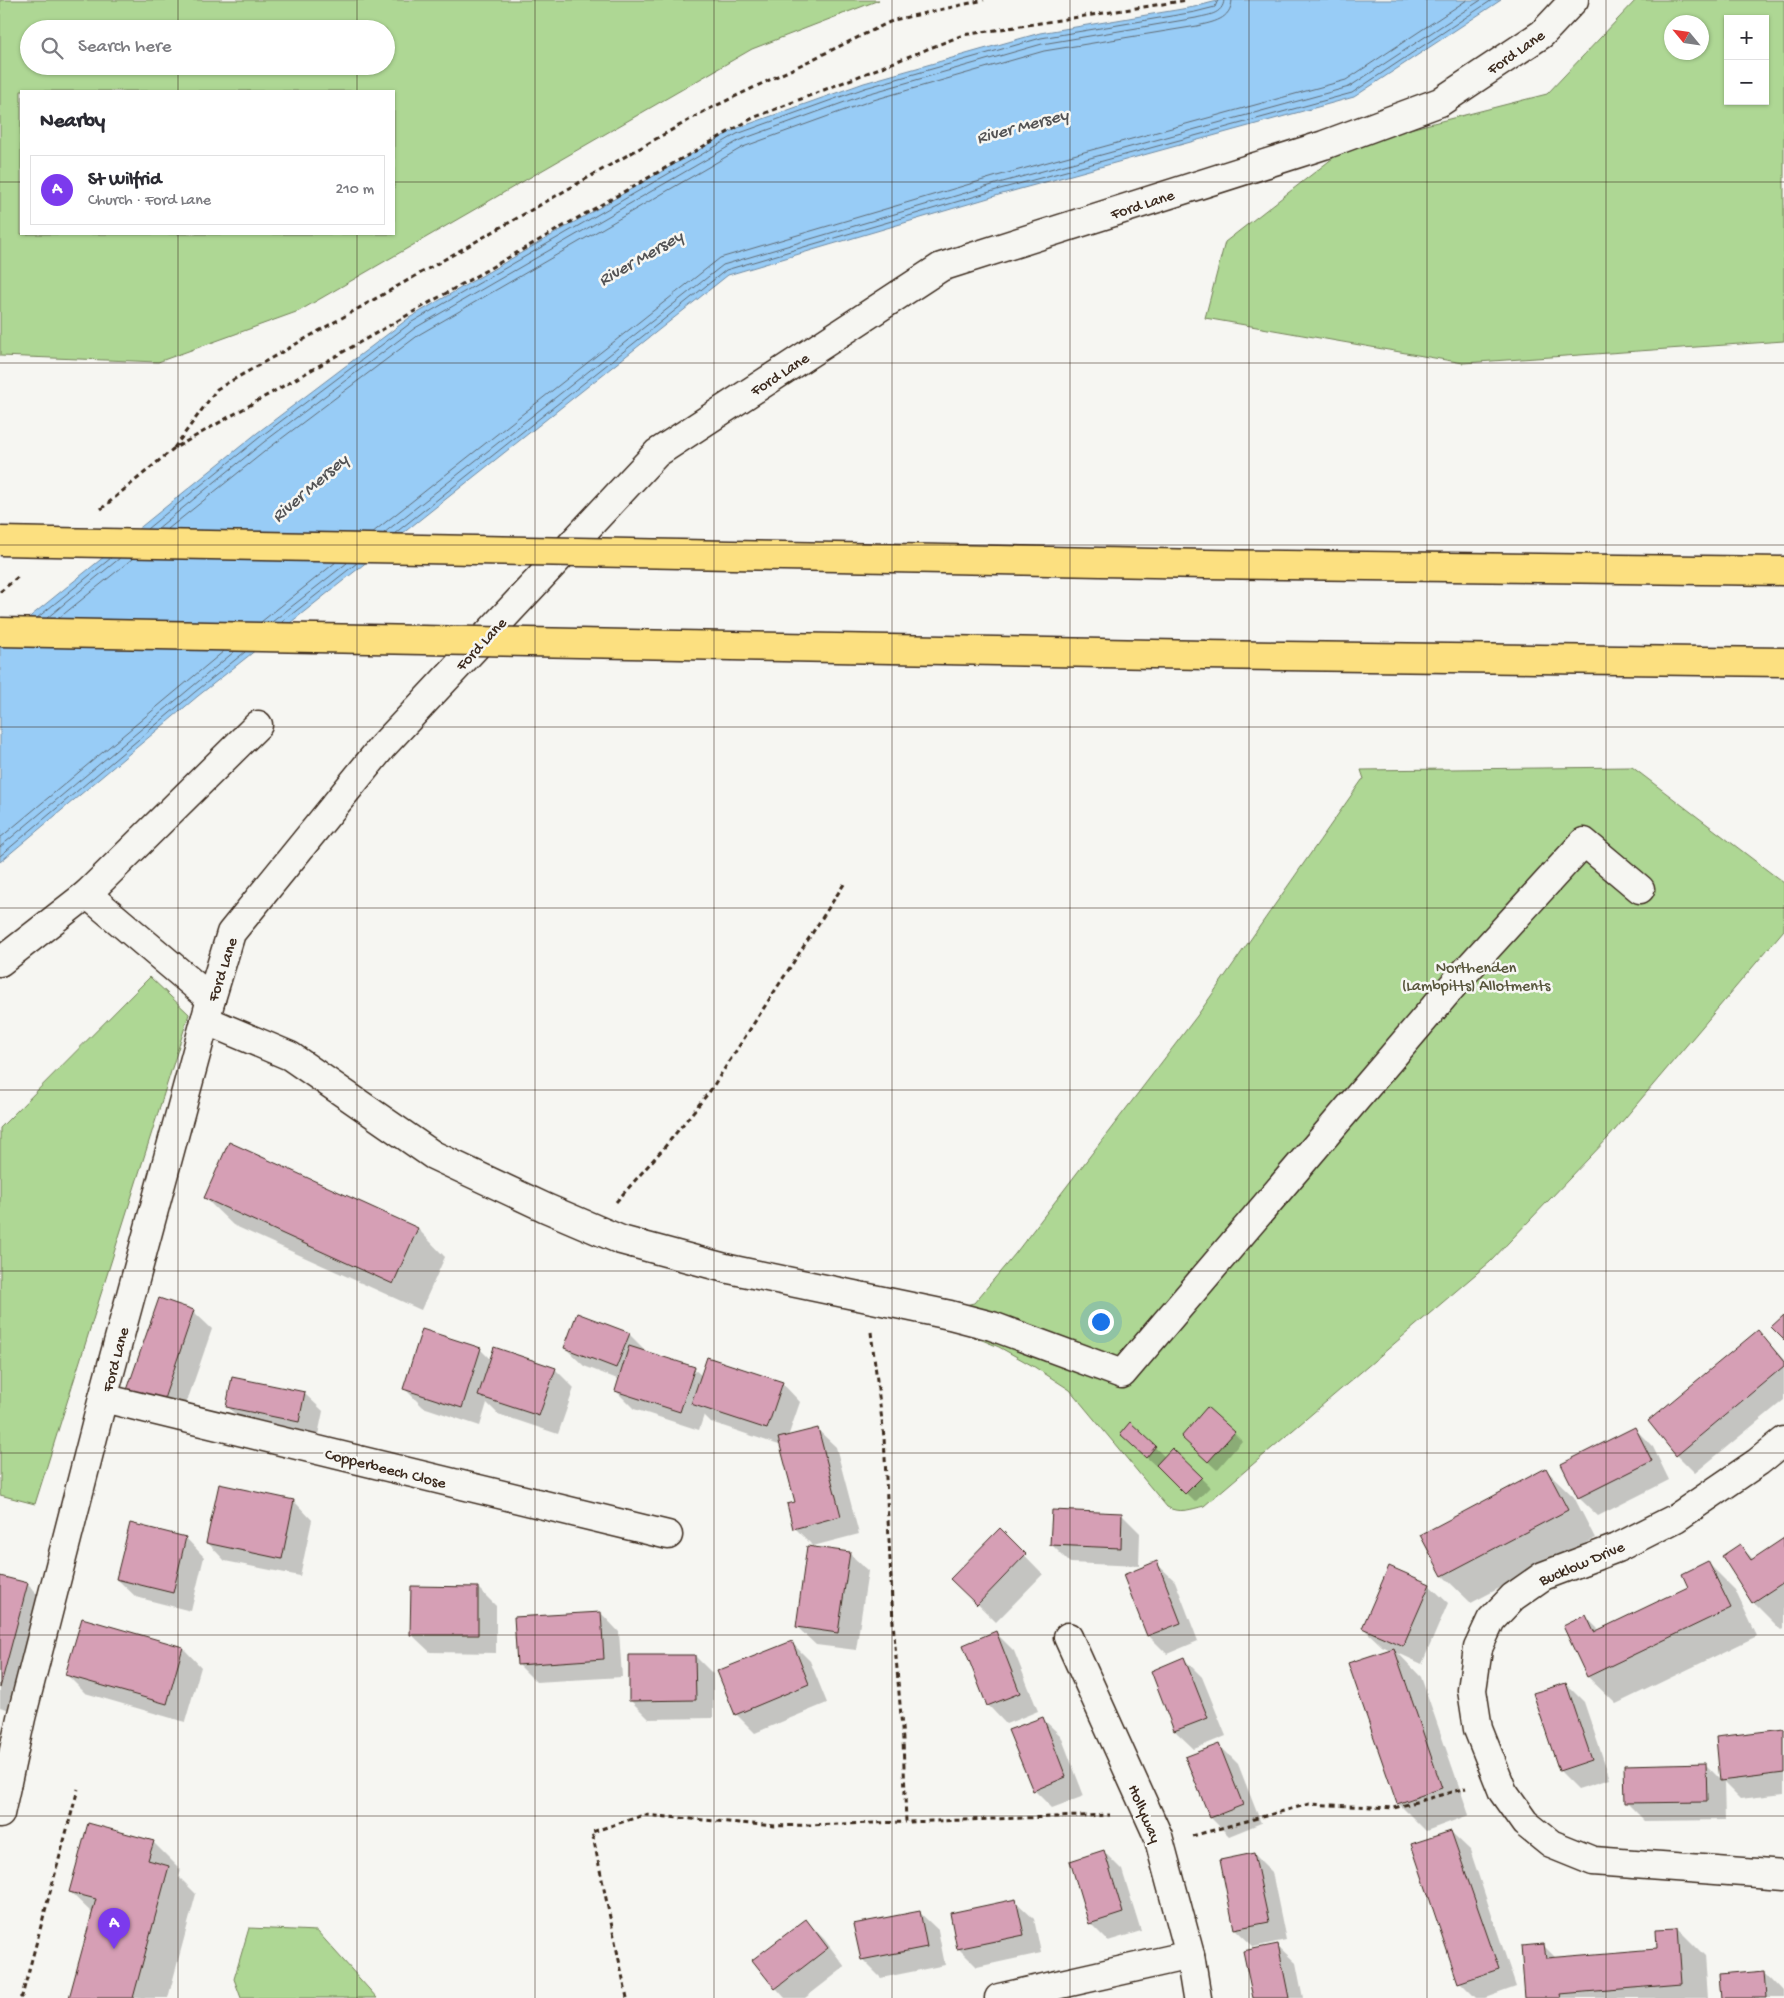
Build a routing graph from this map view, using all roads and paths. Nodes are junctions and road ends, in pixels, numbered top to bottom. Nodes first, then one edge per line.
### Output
1 (984, 0) edge
2 (1188, 0) edge
3 (1574, 0) edge
4 (173, 450) junction
5 (98, 512) dead end
6 (0, 541) edge
7 (1784, 571) edge
8 (23, 574) dead end
9 (0, 592) edge
10 (0, 632) edge
11 (1784, 662) edge
12 (258, 725) dead end
13 (846, 881) dead end
14 (1640, 889) dead end
15 (87, 894) junction
16 (0, 962) edge
17 (208, 1010) junction
18 (614, 1203) dead end
19 (866, 1298) junction
20 (103, 1398) junction
21 (1784, 1441) edge
22 (668, 1535) dead end
23 (1068, 1637) dead end
24 (1498, 1779) junction
25 (78, 1788) dead end
26 (0, 1814) edge
27 (1148, 1815) junction
28 (906, 1822) junction
29 (1160, 1844) junction
30 (1784, 1875) edge
31 (1190, 1955) junction
32 (20, 1998) edge
33 (627, 1998) edge
34 (999, 1998) edge
35 (1197, 1998) edge

1 - 4 path
2 - 4 path
3 - 17 street, Ford Lane
4 - 5 path
6 - 7 highway, bridge
8 - 9 path
10 - 11 highway, bridge
12 - 15 street
13 - 18 path
14 - 19 street
15 - 16 street
15 - 17 street
17 - 19 street
17 - 20 street, Ford Lane
19 - 28 path
20 - 22 street, Copperbeech Close
20 - 26 street, Ford Lane
21 - 24 street, Bucklow Drive
23 - 27 street, Hollyway
24 - 29 path
24 - 30 street, Bucklow Drive
25 - 32 path
27 - 28 path
27 - 29 street, Hollyway
28 - 33 path
29 - 31 street, Hollyway
31 - 34 street
31 - 35 street, Hollyway

